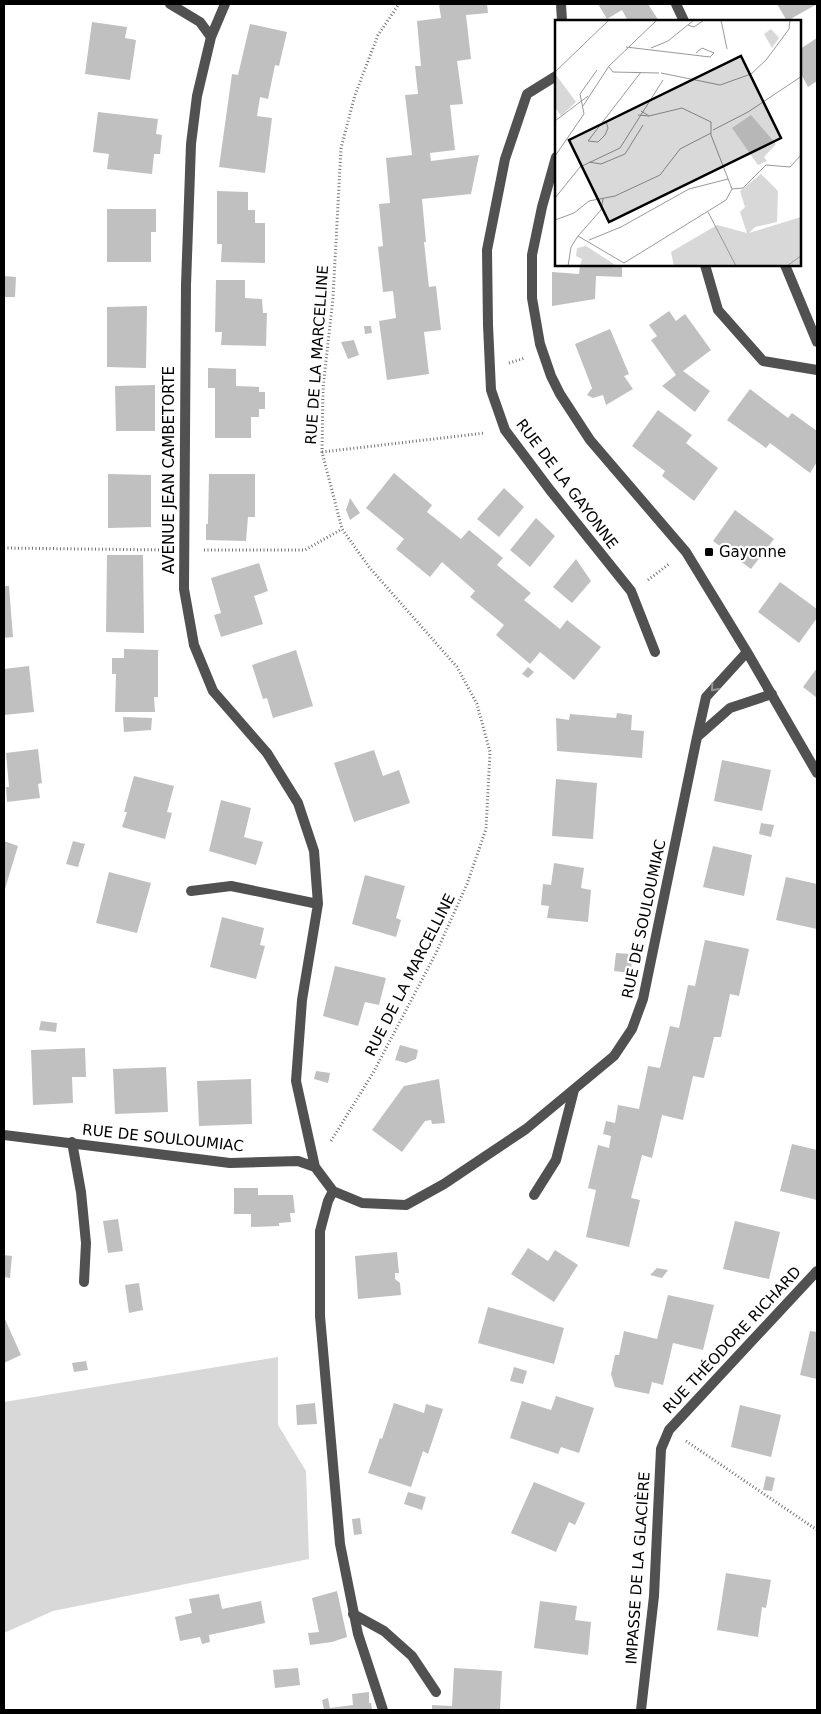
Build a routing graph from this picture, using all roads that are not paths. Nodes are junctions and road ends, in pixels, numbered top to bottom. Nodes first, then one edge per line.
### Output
1 (170, 4) edge
2 (226, 4) edge
3 (560, 4) edge
4 (676, 4) edge
5 (562, 20) edge
6 (684, 20) edge
7 (211, 38) junction
8 (555, 77) edge
9 (555, 161) edge
10 (705, 266) edge
11 (785, 266) edge
12 (817, 342) edge
13 (817, 370) edge
14 (655, 652) dead end
15 (747, 652) junction
16 (772, 694) junction
17 (697, 737) junction
18 (817, 773) edge
19 (191, 891) dead end
20 (318, 904) junction
21 (574, 1090) junction
22 (4, 1135) edge
23 (72, 1142) junction
24 (314, 1167) junction
25 (333, 1191) junction
26 (534, 1195) dead end
27 (817, 1271) edge
28 (84, 1282) dead end
29 (669, 1430) joint
30 (353, 1614) junction
31 (436, 1692) dead end
32 (384, 1710) edge
33 (641, 1710) edge

1 - 7 street
2 - 7 street, AVENUE JEAN CAMBETORTE
3 - 5 street
4 - 6 street
7 - 20 street, AVENUE JEAN CAMBETORTE
8 - 14 street, RUE DE LA GAYONNE
9 - 15 street
10 - 13 street
11 - 12 street
15 - 16 street
15 -> 17 street, RUE DE SOULOUMIAC
16 - 17 street
16 - 18 street
17 - 21 street, RUE DE SOULOUMIAC
19 - 20 street
20 - 24 street, AVENUE JEAN CAMBETORTE
21 - 25 street, RUE DE SOULOUMIAC
21 - 26 street
22 - 23 street, RUE DE SOULOUMIAC
23 - 24 street, RUE DE SOULOUMIAC
23 - 28 street
24 - 25 street
25 - 30 street
27 - 29 street, RUE THÉODORE RICHARD
29 - 33 street, IMPASSE DE LA GLACIÈRE
30 - 31 street
30 - 32 street

